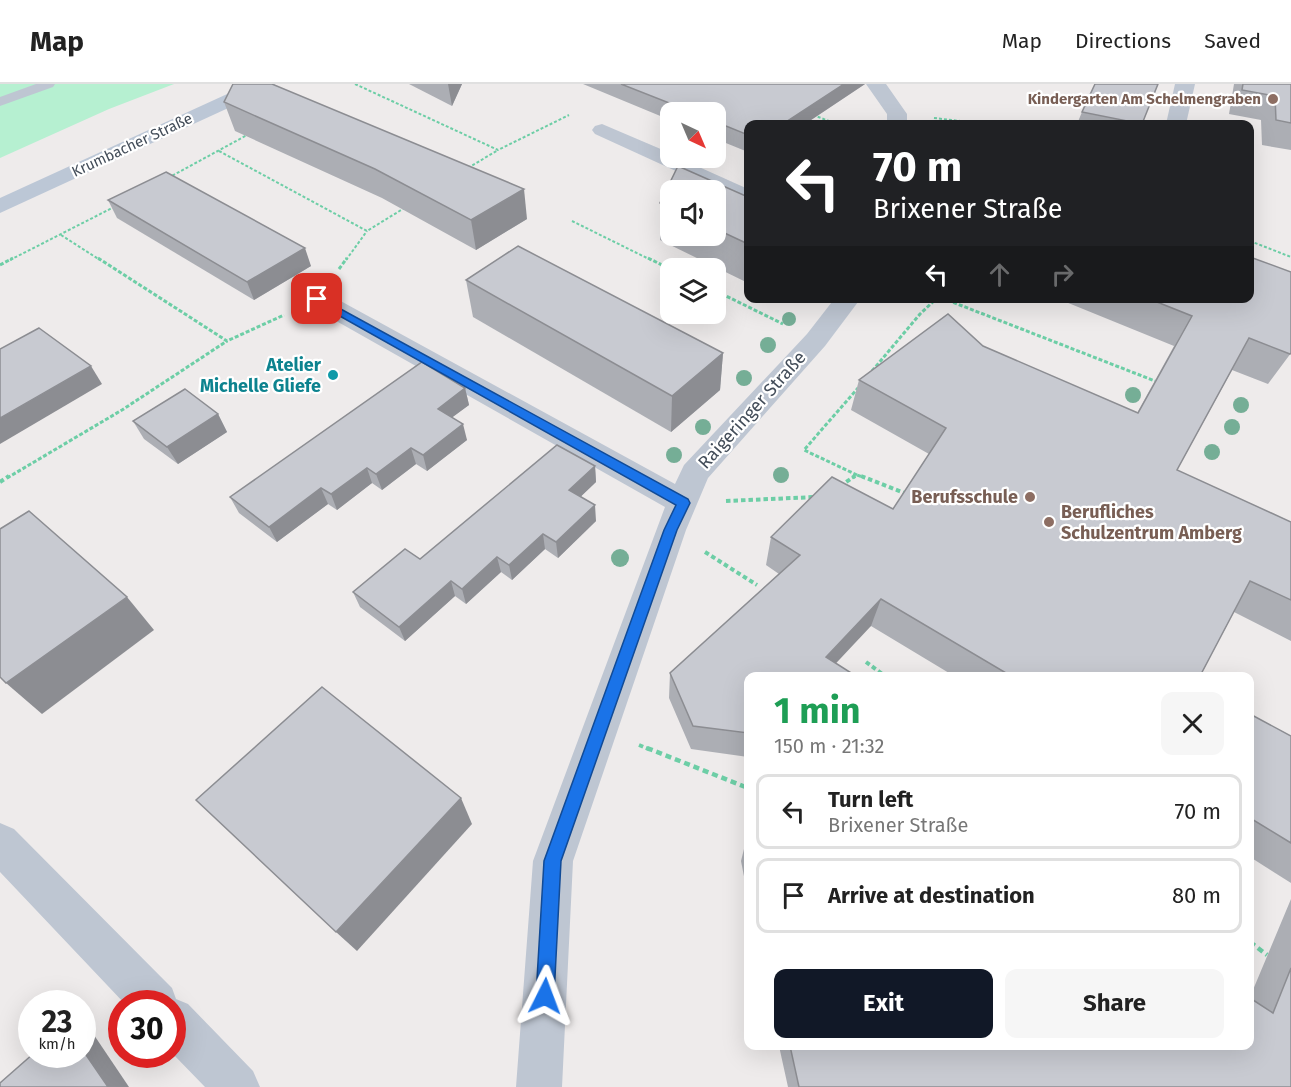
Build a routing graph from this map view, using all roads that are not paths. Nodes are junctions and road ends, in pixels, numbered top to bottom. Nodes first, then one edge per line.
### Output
1 (48, 84) edge
2 (264, 84) edge
3 (876, 84) edge
4 (1164, 84) edge
5 (1185, 86) edge
6 (0, 102) edge
7 (897, 119) edge
8 (1177, 120) edge
9 (602, 130) road end
10 (744, 195) edge
11 (0, 206) edge
12 (317, 299) road end
13 (845, 303) edge
14 (677, 517) junction
15 (0, 843) edge
16 (142, 990) edge
17 (186, 1034) edge
18 (237, 1087) edge
19 (539, 1087) edge

1 - 6 lane
2 - 11 main road, Krumbacher Straße
3 - 7 street
4 - 5 street
5 - 8 street
9 - 10 street
12 - 14 street
13 - 14 street, Raigeringer Straße
14 - 19 street, Raigeringer Straße
15 - 16 street
17 - 18 street

